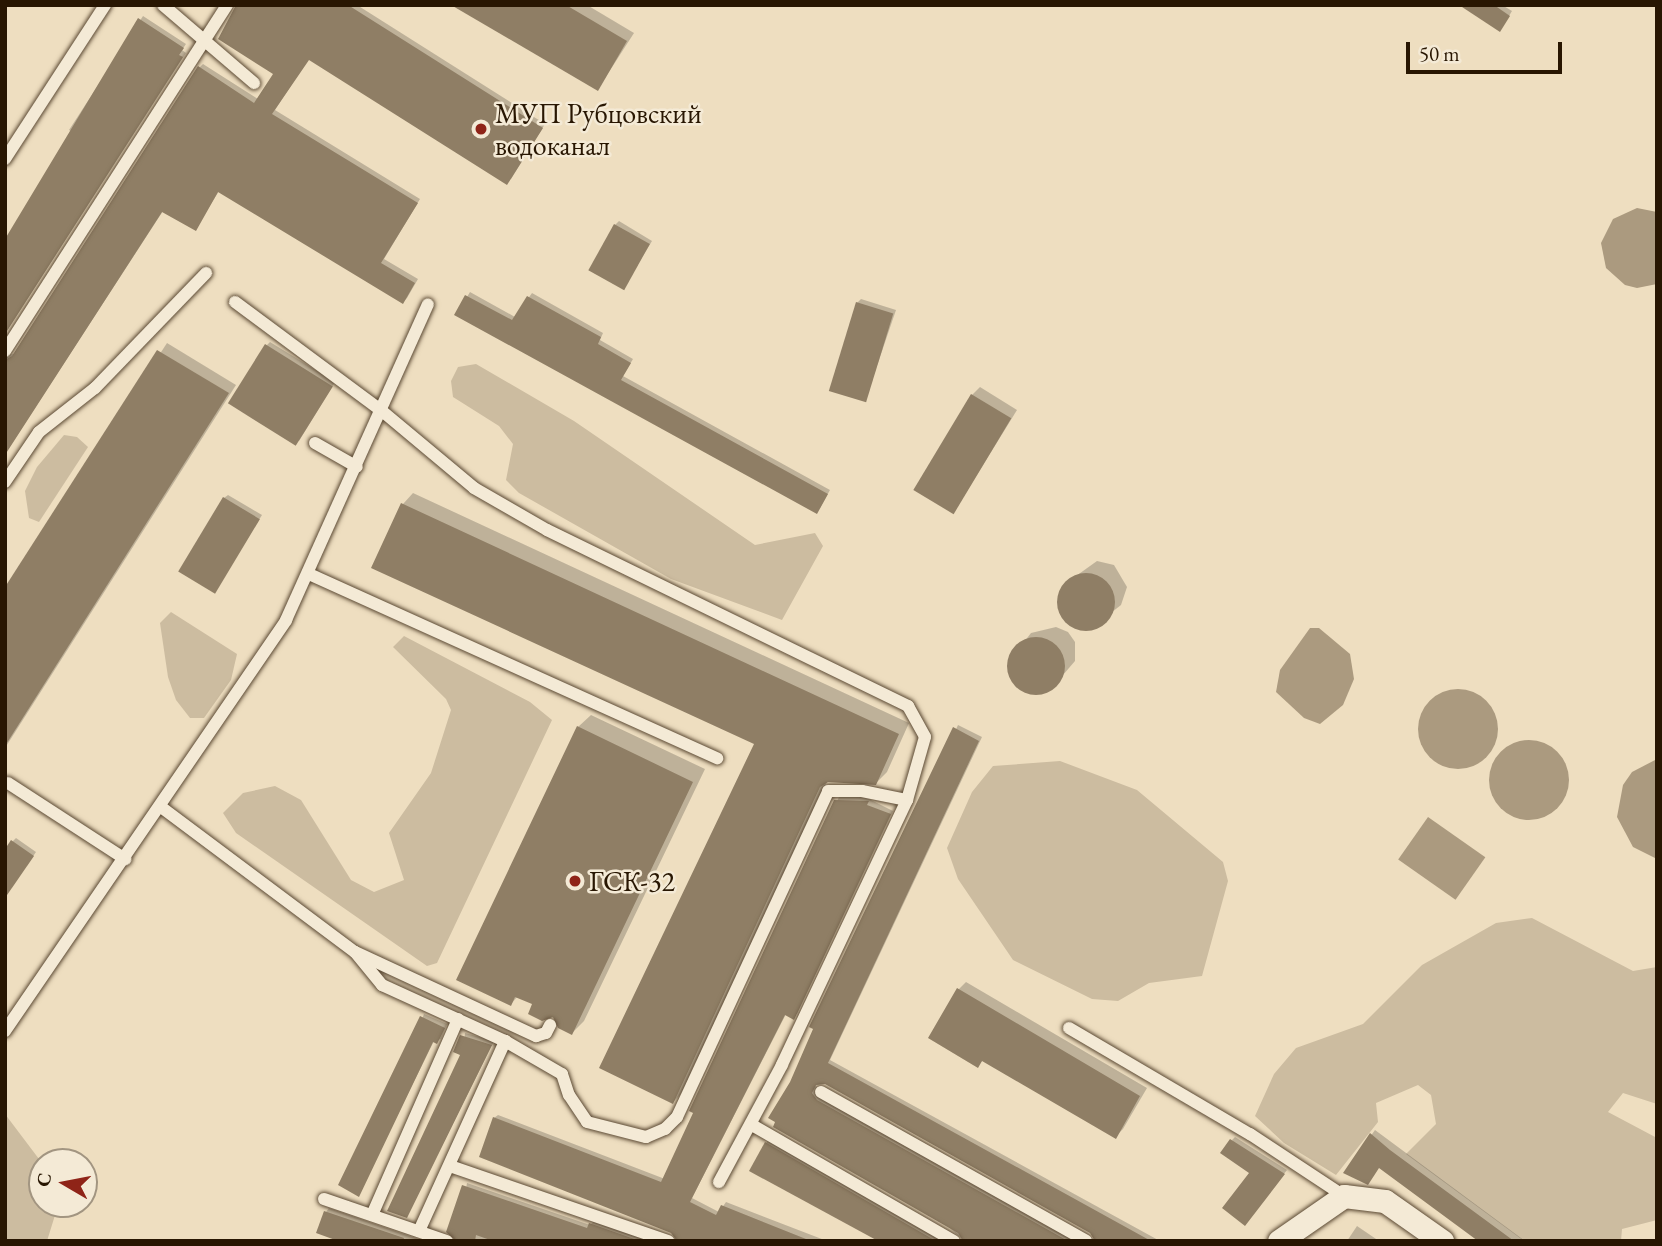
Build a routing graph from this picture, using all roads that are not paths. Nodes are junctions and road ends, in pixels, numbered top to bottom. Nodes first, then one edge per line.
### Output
1 (105, 5) edge
2 (163, 5) edge
3 (227, 5) edge
4 (205, 38) junction
5 (254, 83) dead end
6 (5, 159) edge
7 (206, 273) dead end
8 (235, 302) dead end
9 (428, 304) dead end
10 (5, 351) edge
11 (382, 411) junction
12 (315, 443) dead end
13 (357, 467) junction
14 (5, 482) edge
15 (309, 575) junction
16 (718, 758) dead end
17 (8, 783) dead end
18 (906, 800) junction
19 (161, 807) junction
20 (125, 859) junction
21 (355, 952) junction
22 (458, 1019) junction
23 (550, 1025) dead end
24 (1069, 1028) dead end
25 (5, 1031) edge
26 (505, 1041) junction
27 (821, 1092) dead end
28 (752, 1125) junction
29 (450, 1166) junction
30 (719, 1182) dead end
31 (1345, 1196) junction
32 (324, 1199) dead end
33 (372, 1215) junction
34 (419, 1231) junction
35 (1284, 1240) edge
36 (447, 1241) edge
37 (668, 1241) edge
38 (954, 1241) edge
39 (1086, 1241) edge
40 (1443, 1241) edge

1 - 6 lane
2 - 4 lane
3 - 4 lane
4 - 5 lane
4 - 10 lane
7 - 14 lane
8 - 11 lane
9 - 11 lane
11 - 13 lane
11 - 18 lane
12 - 13 lane
13 - 15 lane
15 - 16 lane
15 - 19 lane
17 - 20 lane
18 - 26 lane
18 - 28 lane
19 - 20 lane
19 - 21 lane
20 - 25 lane
21 - 22 lane
21 - 23 lane
22 - 26 lane
22 - 33 lane
24 - 31 lane
26 - 29 lane
27 - 39 lane
28 - 30 lane
28 - 38 lane
29 - 34 lane
29 - 37 lane
31 - 35 street
31 - 40 street
32 - 33 lane
33 - 34 lane
34 - 36 lane

